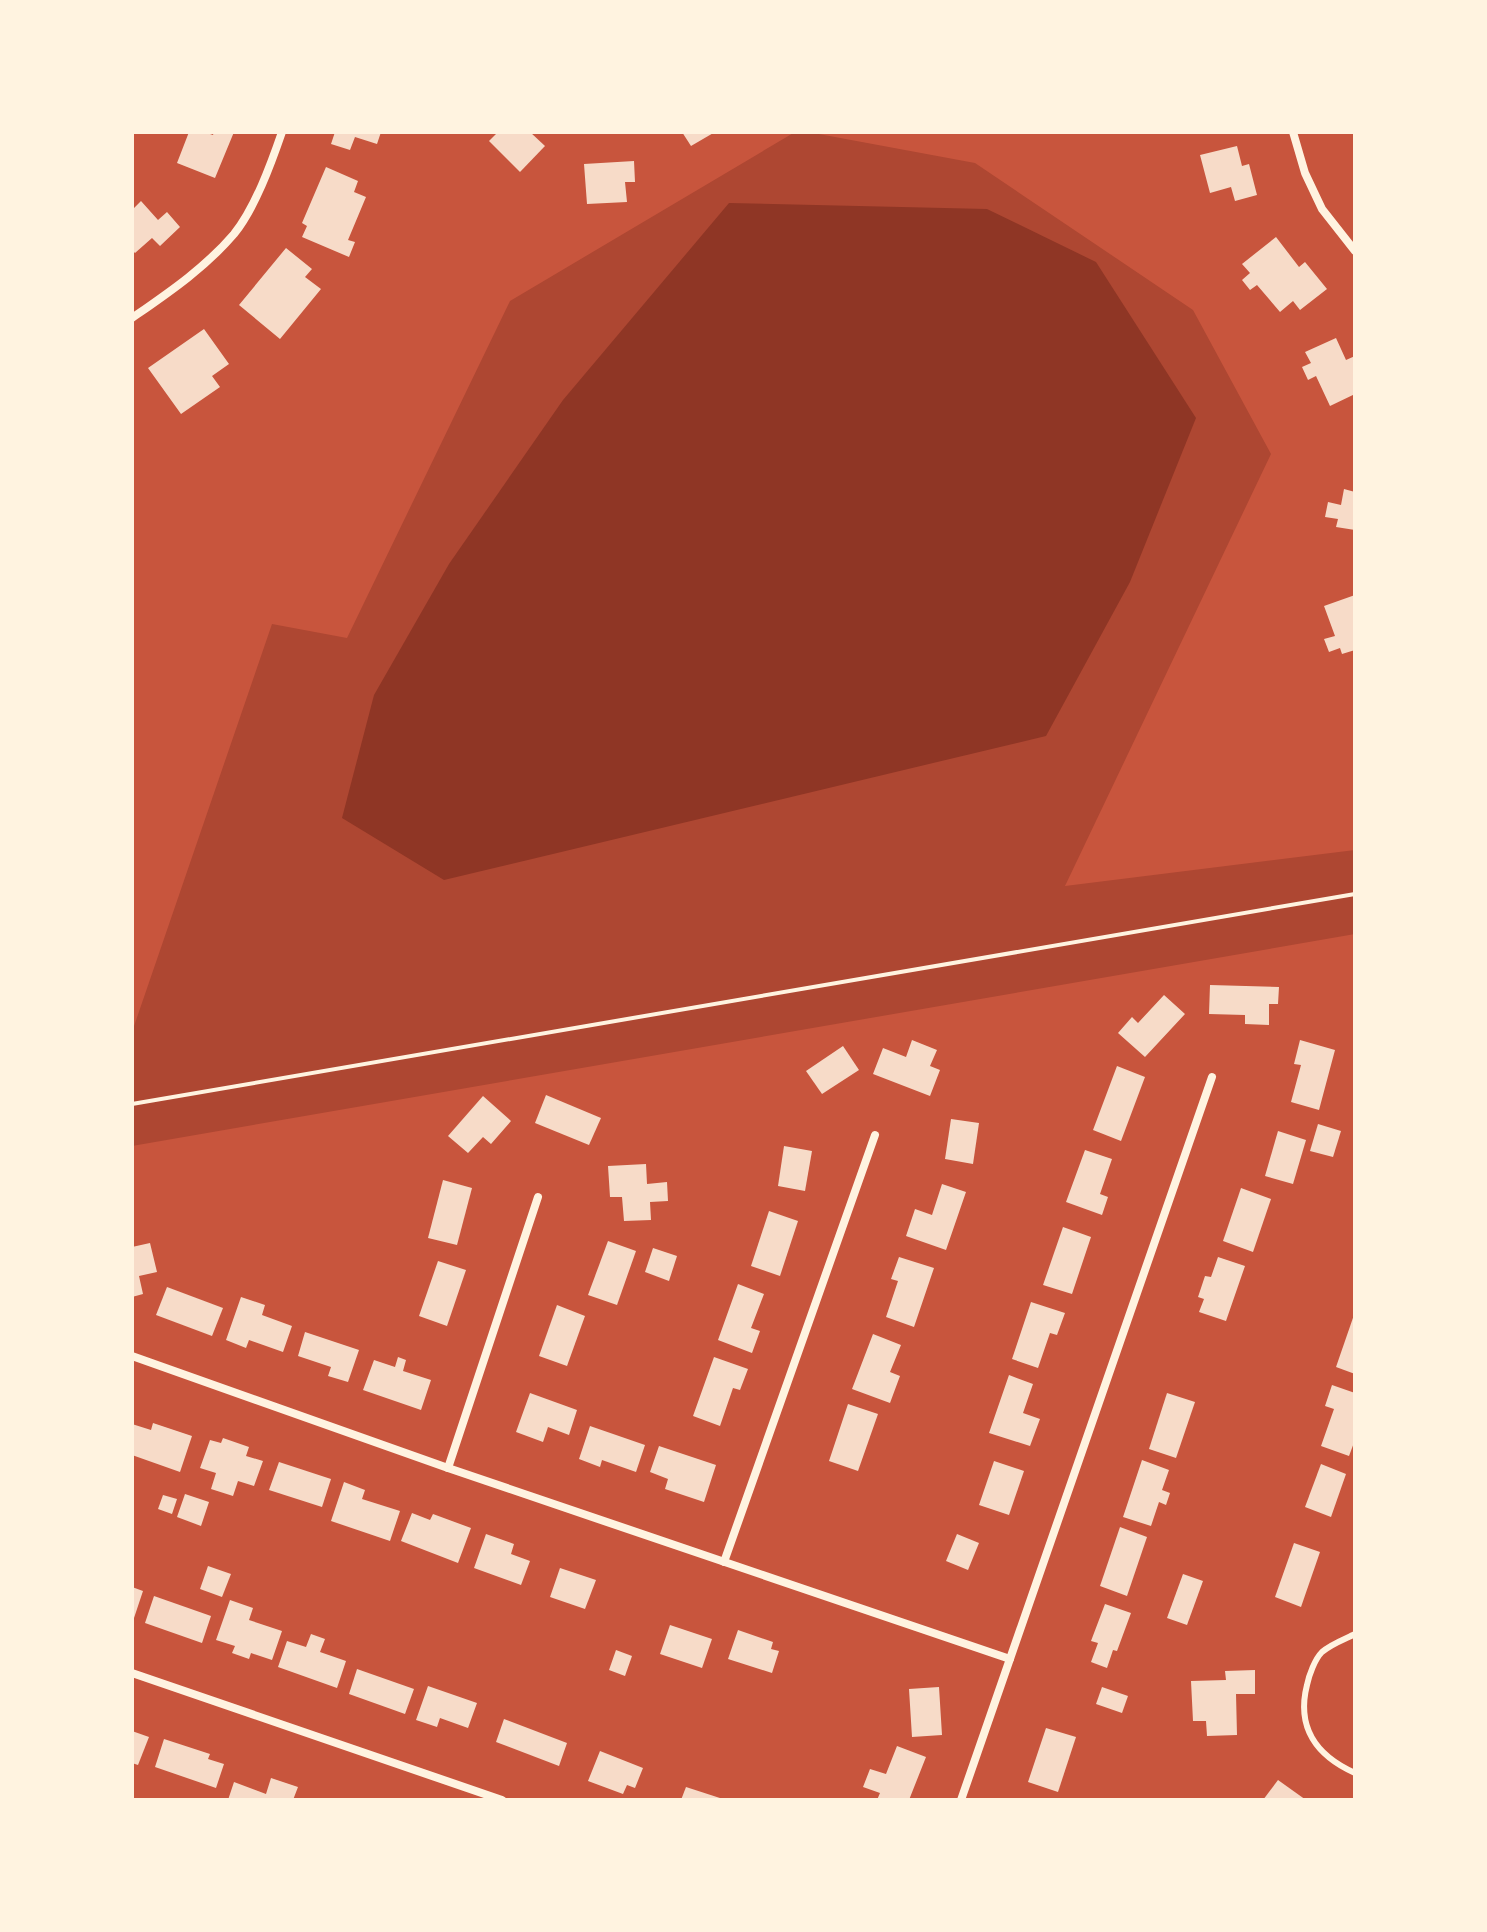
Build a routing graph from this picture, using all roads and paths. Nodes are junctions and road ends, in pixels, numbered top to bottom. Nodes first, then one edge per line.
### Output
1 (282, 132) edge
2 (1293, 132) edge
3 (1355, 251) edge
4 (132, 318) edge
5 (1355, 894) edge
6 (1212, 1077) dead end
7 (132, 1104) edge
8 (875, 1135) dead end
9 (538, 1197) dead end
10 (132, 1356) edge
11 (448, 1468) junction
12 (724, 1562) junction
13 (1355, 1634) edge
14 (1010, 1659) junction
15 (132, 1673) edge
16 (1355, 1773) edge
17 (502, 1800) edge
18 (961, 1800) edge

1 - 4 street
2 - 3 street
5 - 7 path
6 - 14 street
8 - 12 street
9 - 11 street
10 - 11 street
11 - 12 street
12 - 14 street
13 - 16 lane
14 - 18 street
15 - 17 street

